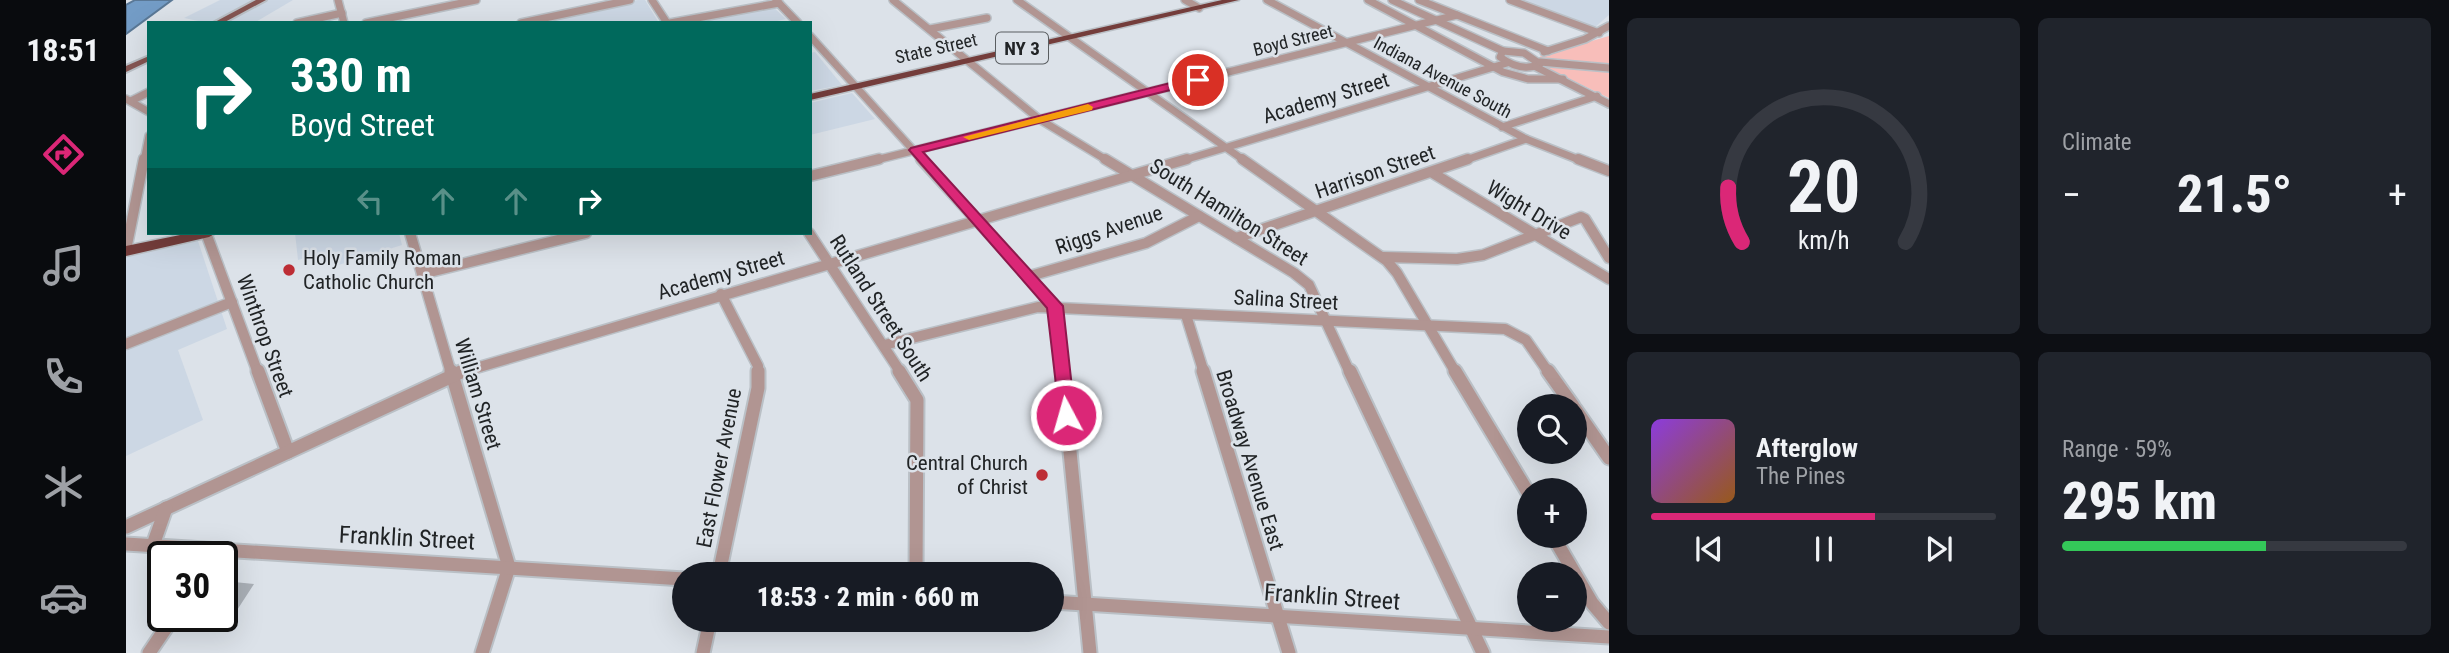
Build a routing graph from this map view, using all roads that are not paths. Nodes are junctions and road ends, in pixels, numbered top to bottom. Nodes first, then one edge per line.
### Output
1 (262, 0) edge
2 (338, 0) edge
3 (476, 0) edge
4 (630, 0) edge
5 (652, 0) edge
6 (893, 0) edge
7 (1017, 0) edge
8 (1185, 0) edge
9 (1234, 0) edge
10 (1267, 0) edge
11 (1367, 0) edge
12 (1392, 0) edge
13 (1419, 0) edge
14 (1510, 0) edge
15 (778, 1) edge
16 (1199, 8) junction
17 (342, 13) junction
18 (1457, 15) junction
19 (987, 18) dead end
20 (1437, 20) junction
21 (221, 21) edge
22 (306, 21) edge
23 (344, 21) edge
24 (376, 21) edge
25 (530, 21) edge
26 (667, 21) edge
27 (678, 21) edge
28 (795, 21) edge
29 (1415, 26) junction
30 (1609, 26) edge
31 (930, 29) junction
32 (1599, 33) junction
33 (1071, 36) junction
34 (812, 38) edge
35 (1346, 43) junction
36 (1503, 51) junction
37 (1548, 51) junction
38 (1530, 55) junction
39 (147, 59) edge
40 (967, 61) junction
41 (1507, 63) junction
42 (1538, 65) junction
43 (1493, 68) junction
44 (1609, 68) edge
45 (126, 69) edge
46 (1563, 79) junction
47 (857, 86) junction
48 (1429, 88) junction
49 (1149, 92) junction
50 (147, 93) edge
51 (1597, 96) junction
52 (812, 97) edge
53 (128, 100) edge
54 (1609, 104) edge
55 (147, 110) edge
56 (1039, 119) junction
57 (1503, 127) junction
58 (1526, 139) junction
59 (147, 146) edge
60 (1228, 147) junction
61 (915, 150) junction
62 (1609, 171) edge
63 (1431, 172) junction
64 (1132, 175) junction
65 (812, 176) edge
66 (1316, 210) junction
67 (1199, 216) junction
68 (978, 220) junction
69 (1535, 234) junction
70 (199, 235) edge
71 (209, 235) edge
72 (411, 235) edge
73 (578, 235) edge
74 (810, 235) edge
75 (1236, 238) junction
76 (126, 251) edge
77 (1382, 257) junction
78 (1609, 258) edge
79 (830, 264) junction
80 (422, 274) junction
81 (1030, 276) junction
82 (1609, 279) edge
83 (721, 294) junction
84 (232, 302) junction
85 (1055, 306) junction
86 (1186, 315) junction
87 (1328, 321) junction
88 (1429, 326) junction
89 (126, 344) edge
90 (884, 345) junction
91 (453, 375) junction
92 (1564, 394) edge
93 (1587, 427) edge
94 (288, 452) junction
95 (1609, 458) edge
96 (1519, 478) edge
97 (166, 508) junction
98 (126, 527) edge
99 (154, 541) edge
100 (126, 544) edge
101 (147, 545) edge
102 (1560, 548) edge
103 (238, 554) edge
104 (722, 562) edge
105 (916, 562) edge
106 (509, 567) junction
107 (672, 578) edge
108 (1064, 603) edge
109 (1085, 604) junction
110 (1278, 616) junction
111 (1609, 623) edge
112 (1472, 628) junction
113 (163, 632) edge
114 (707, 632) edge
115 (1609, 637) edge
116 (149, 653) edge
117 (482, 653) edge
118 (703, 653) edge
119 (1090, 653) edge
120 (1289, 653) edge
121 (1483, 653) edge

1 - 21 main road
2 - 17 street
3 - 24 street
4 - 25 street
5 - 26 street
6 - 31 street, South Hamilton Street
7 - 33 street
8 - 16 street
9 - 16 highway, State Street / NY 3
10 - 35 street, Indiana Avenue South
11 - 29 street
12 - 20 street
13 - 18 street
14 - 32 street
15 - 27 street
15 - 28 street
16 - 33 highway, State Street / NY 3
17 - 22 street
17 - 23 street
18 - 20 street, Boyd Street
18 - 37 street
19 - 31 street
20 - 29 street, Boyd Street
20 - 36 street
29 - 35 street, Boyd Street
29 - 43 street
30 - 32 street
31 - 40 street, South Hamilton Street
32 - 37 street
33 - 40 highway, State Street / NY 3
33 - 49 street
34 - 47 street
35 - 48 street, Indiana Avenue South
35 - 49 street, Boyd Street
36 - 38 street
36 - 41 street
37 - 38 street
38 - 42 street
39 - 45 main road
40 - 47 highway, State Street / NY 3
40 - 56 street, South Hamilton Street
41 - 42 street
41 - 43 street, Academy Street
42 - 44 street
42 - 46 street
43 - 46 street
43 - 48 street, Academy Street
46 - 51 street
47 - 52 highway, State Street / NY 3
47 - 61 street
48 - 57 street, Indiana Avenue South
48 - 60 street, Academy Street
49 - 56 street, Boyd Street
49 - 60 street
50 - 53 street
51 - 54 street
51 - 57 street
53 - 55 street
56 - 61 street, Boyd Street
56 - 64 street, South Hamilton Street
57 - 58 street, Indiana Avenue South
58 - 62 street, Indiana Avenue South
58 - 63 street, Harrison Street
59 - 76 street
60 - 64 street, Academy Street
60 - 66 street
61 - 65 street, Boyd Street
61 - 68 street
63 - 66 street, Harrison Street
63 - 69 street, Wight Drive
64 - 67 street, South Hamilton Street
64 - 68 street, Academy Street
66 - 75 street, Harrison Street
66 - 77 street
67 - 75 street, South Hamilton Street
67 - 81 street, Riggs Avenue
68 - 79 street, Academy Street
68 - 81 street
69 - 77 street
69 - 78 street
69 - 82 street, Wight Drive
70 - 76 highway
71 - 84 street, Winthrop Street
72 - 80 street, William Street
73 - 80 street
74 - 79 street, Rutland Street South
75 - 87 street, South Hamilton Street
77 - 88 street
79 - 83 street, Academy Street
79 - 90 street, Rutland Street South
80 - 91 street, William Street
81 - 85 street
83 - 91 street, Academy Street
83 - 104 street, East Flower Avenue
84 - 89 street
84 - 94 street, Winthrop Street
85 - 86 street, Salina Street
85 - 90 street, Salina Street
85 - 109 street
86 - 87 street, Salina Street
86 - 110 street, Broadway Avenue East
87 - 88 street, Salina Street
87 - 112 street, South Hamilton Street
88 - 92 street, Salina Street
88 - 96 street
90 - 105 street, Rutland Street South
91 - 94 street, Academy Street
91 - 106 street, William Street
93 - 95 street
94 - 97 street, Academy Street
97 - 98 street, Academy Street
97 - 99 street
100 - 101 street, Franklin Street
102 - 111 street
103 - 106 street, Franklin Street
106 - 107 street, Franklin Street
106 - 117 street
108 - 109 street, Franklin Street
109 - 110 street, Franklin Street
109 - 119 street
110 - 112 street, Franklin Street
110 - 120 street, Broadway Avenue East
112 - 115 street, Franklin Street
112 - 121 street, South Hamilton Street
113 - 116 street
114 - 118 street

